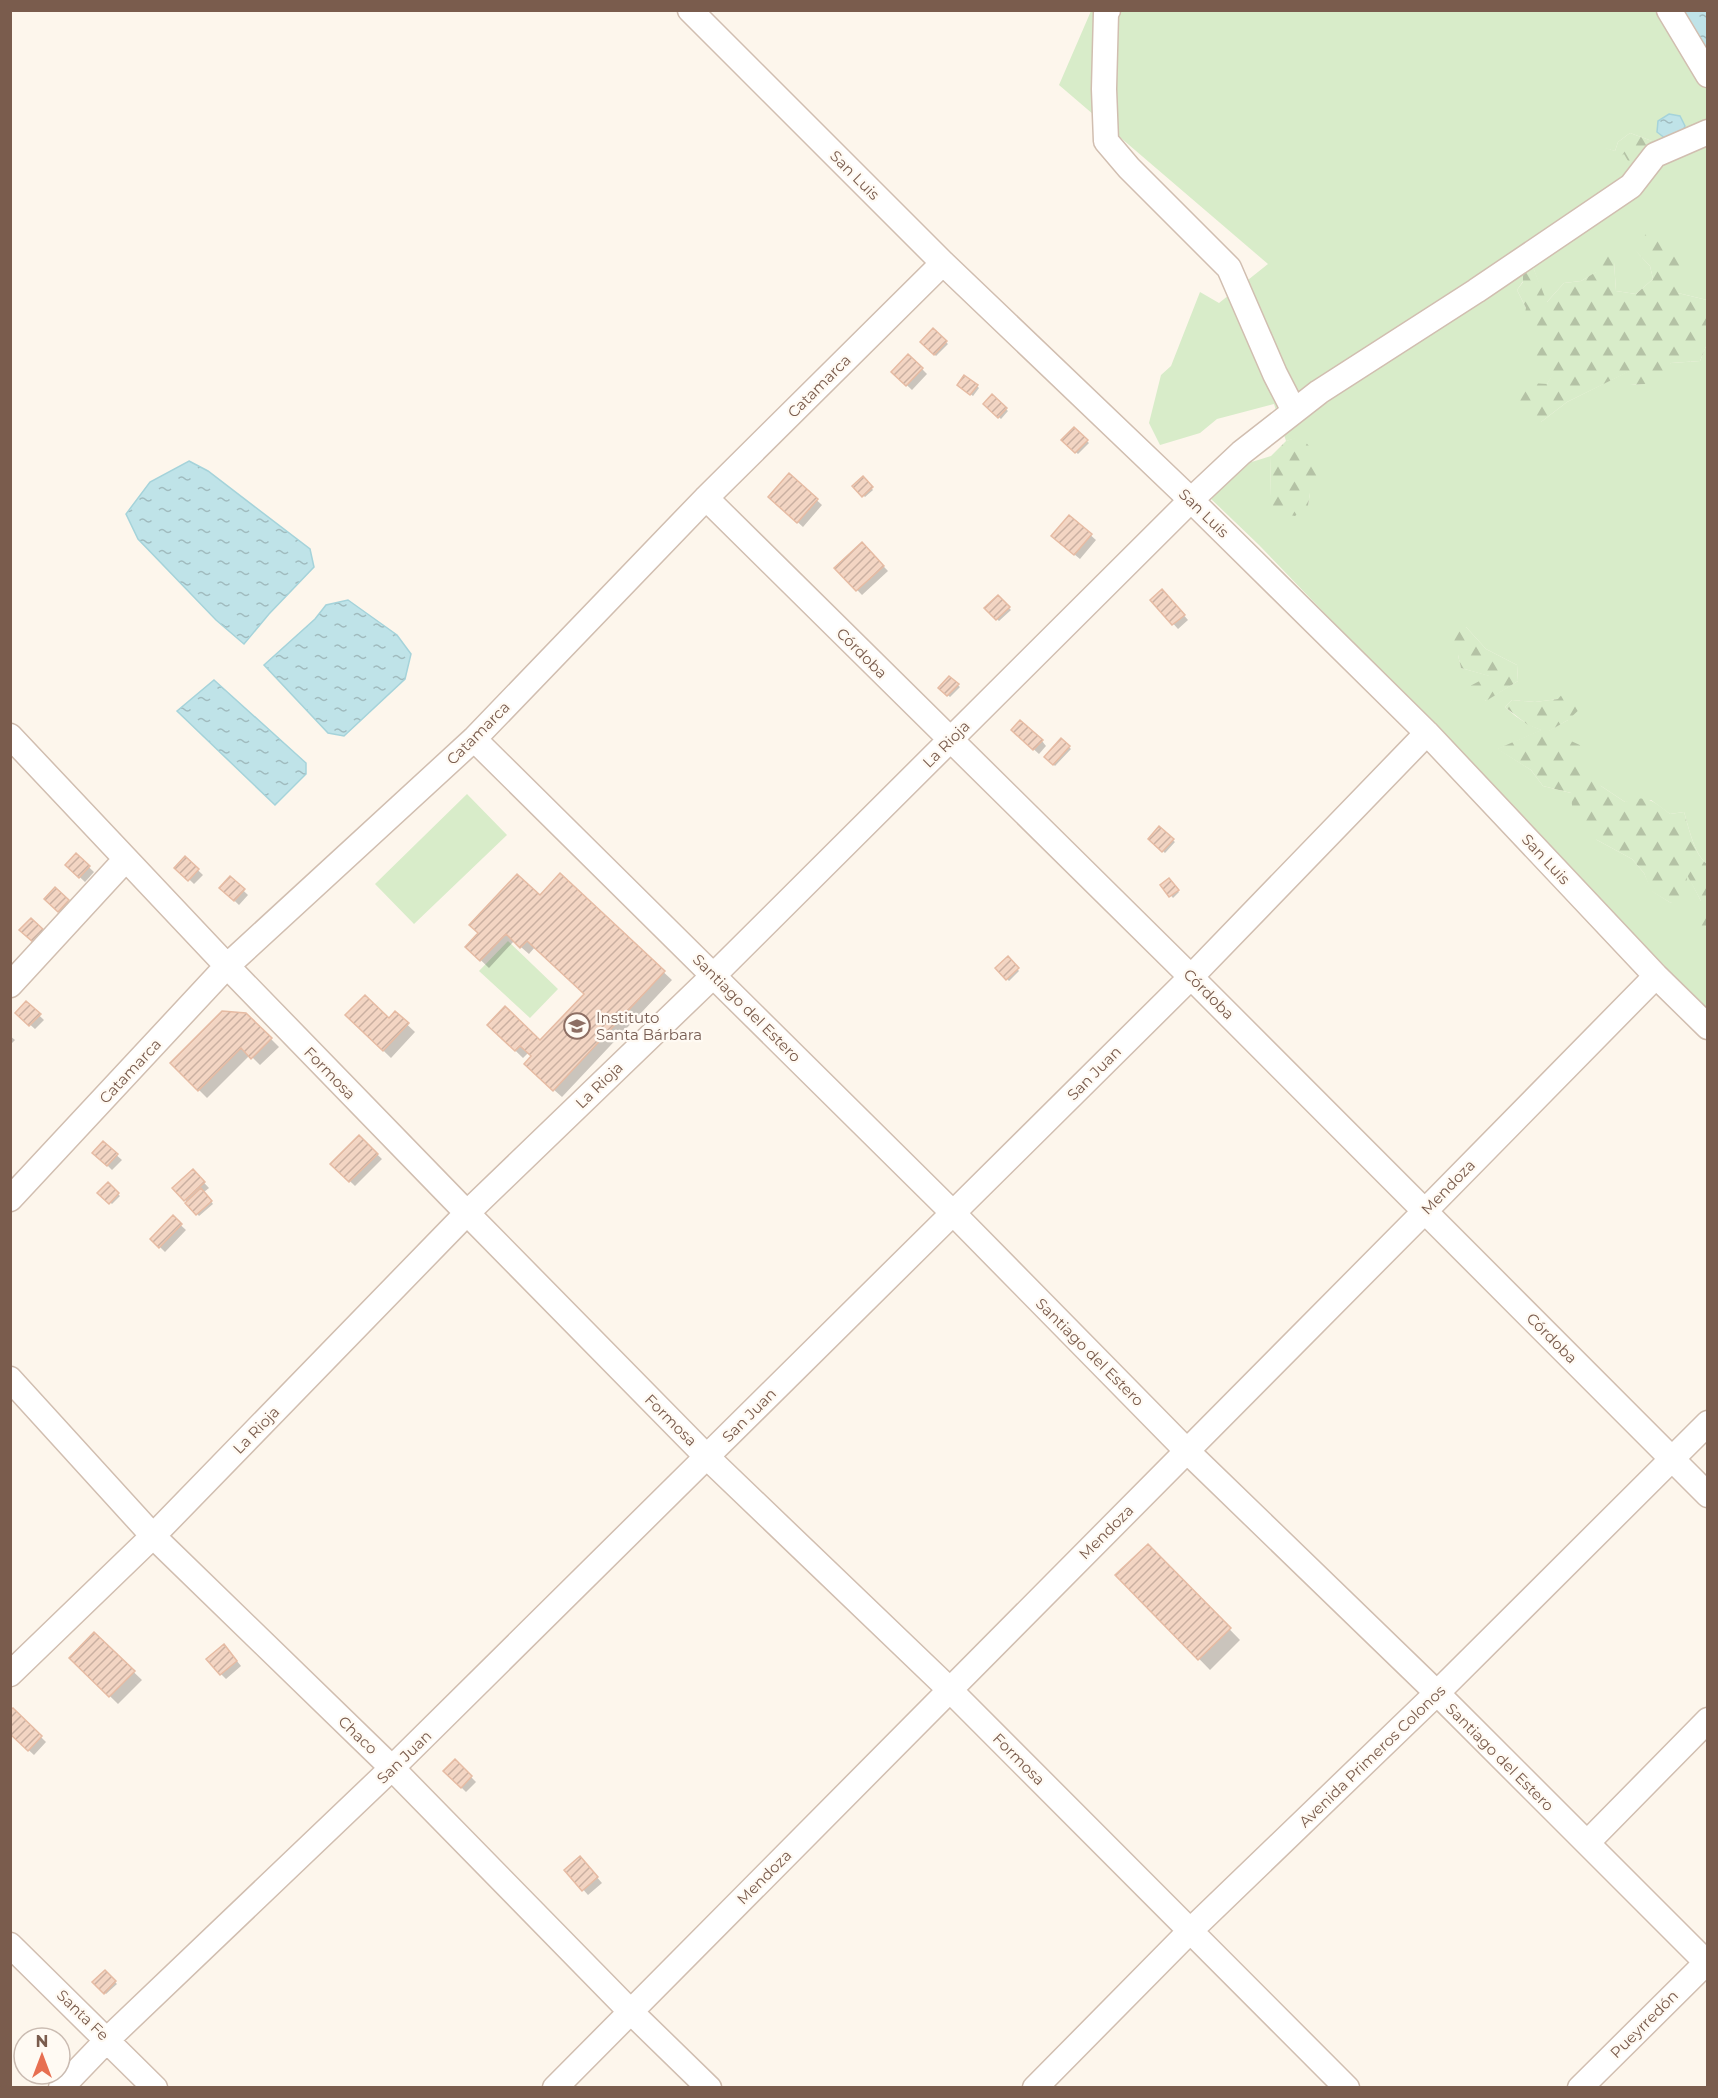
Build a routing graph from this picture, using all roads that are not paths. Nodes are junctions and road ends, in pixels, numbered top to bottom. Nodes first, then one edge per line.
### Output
1 (690, 10) edge
2 (1108, 10) edge
3 (1670, 10) edge
4 (1707, 75) edge
5 (1707, 132) edge
6 (943, 262) junction
7 (1294, 411) junction
8 (706, 498) junction
9 (1191, 500) junction
10 (1427, 733) junction
11 (11, 739) edge
12 (474, 739) junction
13 (950, 740) junction
14 (126, 858) junction
15 (227, 966) junction
16 (714, 975) junction
17 (1656, 975) junction
18 (1191, 977) junction
19 (10, 985) edge
20 (1707, 1027) edge
21 (10, 1199) edge
22 (1426, 1210) junction
23 (467, 1213) junction
24 (953, 1213) junction
25 (10, 1379) edge
26 (1707, 1423) edge
27 (1187, 1451) junction
28 (707, 1457) junction
29 (1671, 1458) junction
30 (1707, 1494) edge
31 (153, 1536) junction
32 (10, 1674) edge
33 (949, 1689) junction
34 (1437, 1693) junction
35 (1707, 1720) edge
36 (393, 1768) junction
37 (1587, 1843) junction
38 (1190, 1931) junction
39 (10, 1945) edge
40 (1707, 1963) edge
41 (631, 2012) junction
42 (108, 2039) junction
43 (1333, 2083) edge
44 (61, 2088) edge
45 (155, 2088) edge
46 (555, 2088) edge
47 (709, 2088) edge
48 (1035, 2088) edge
49 (1580, 2088) edge

1 - 6 street, San Luis
2 - 7 street
3 - 4 street
5 - 7 street, La Rioja
6 - 8 street, Catamarca
6 - 9 street, San Luis
7 - 9 street, La Rioja
8 - 12 street, Catamarca
8 - 13 street, Córdoba
9 - 10 street, San Luis
9 - 13 street, La Rioja
10 - 17 street, San Luis
10 - 18 street, San Juan
11 - 14 street, Formosa
12 - 15 street, Catamarca
12 - 16 street, Santiago del Estero
13 - 16 street, La Rioja
13 - 18 street, Córdoba
14 - 15 street, Formosa
14 - 19 street
15 - 21 street, Catamarca
15 - 23 street, Formosa
16 - 23 street, La Rioja
16 - 24 street, Santiago del Estero
17 - 20 street, San Luis
17 - 22 street, Mendoza
18 - 22 street, Córdoba
18 - 24 street, San Juan
22 - 27 street, Mendoza
22 - 29 street, Córdoba
23 - 28 street, Formosa
23 - 31 street, La Rioja
24 - 27 street, Santiago del Estero
24 - 28 street, San Juan
25 - 31 street, Chaco
26 - 29 street, Avenida Primeros Colonos
27 - 33 street, Mendoza
27 - 34 street, Santiago del Estero
28 - 33 street, Formosa
28 - 36 street, San Juan
29 - 30 street, Córdoba
29 - 34 street, Avenida Primeros Colonos
31 - 32 street, La Rioja
31 - 36 street, Chaco
33 - 38 street, Formosa
33 - 41 street, Mendoza
34 - 37 street, Santiago del Estero
34 - 38 street, Avenida Primeros Colonos
35 - 37 street
36 - 41 street, Chaco
36 - 42 street, San Juan
37 - 40 street, Santiago del Estero
38 - 43 street, Formosa
38 - 48 street, Avenida Primeros Colonos
39 - 42 street, Santa Fe
40 - 49 street, Pueyrredón
41 - 46 street, Mendoza
41 - 47 street, Chaco
42 - 44 street, San Juan
42 - 45 street, Santa Fe

